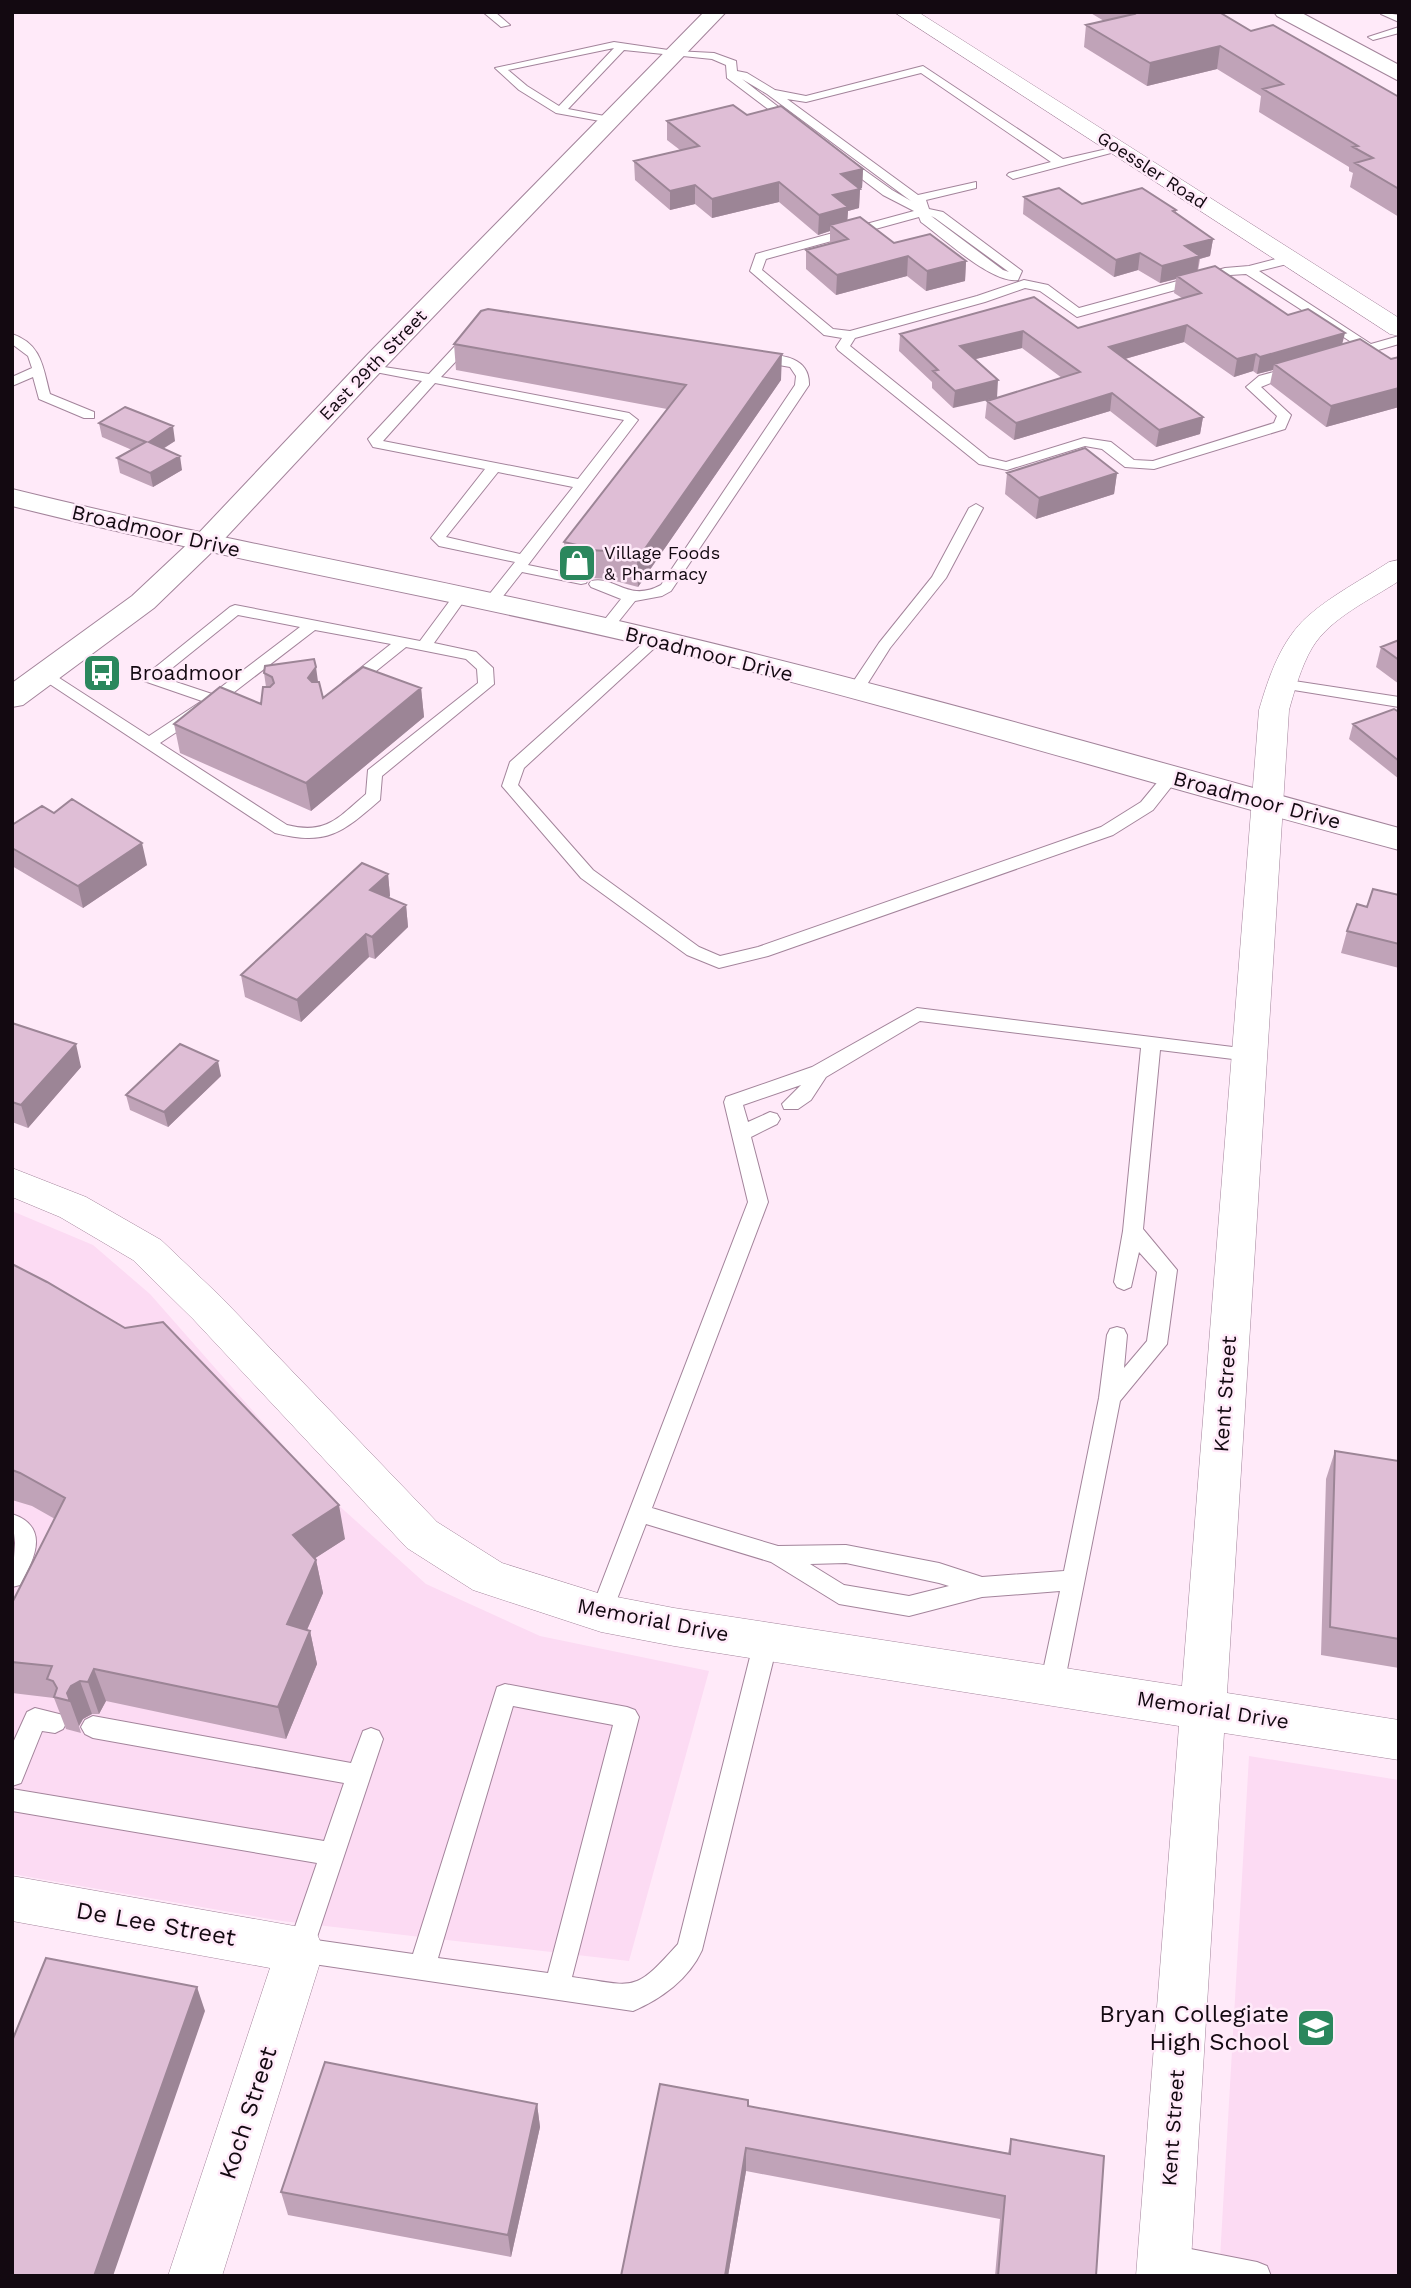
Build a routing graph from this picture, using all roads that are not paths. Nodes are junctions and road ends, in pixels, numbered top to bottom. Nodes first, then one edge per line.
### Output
1 (488, 12) edge
2 (716, 12) edge
3 (904, 12) edge
4 (1284, 12) edge
5 (1327, 12) edge
6 (1385, 12) edge
7 (1399, 19) edge
8 (505, 25) dead end
9 (1399, 30) edge
10 (1373, 37) junction
11 (622, 46) junction
12 (1346, 46) junction
13 (1399, 51) edge
14 (686, 55) junction
15 (732, 70) junction
16 (1399, 74) edge
17 (771, 92) junction
18 (560, 111) junction
19 (611, 120) junction
20 (1120, 149) junction
21 (1060, 163) junction
22 (1013, 175) dead end
23 (972, 185) dead end
24 (916, 199) junction
25 (924, 212) junction
26 (1291, 260) junction
27 (1249, 270) junction
28 (1019, 280) junction
29 (490, 328) edge
30 (1399, 329) edge
31 (850, 335) junction
32 (12, 338) edge
33 (1399, 340) edge
34 (1369, 348) junction
35 (737, 355) edge
36 (1330, 360) edge
37 (370, 367) junction
38 (1304, 368) edge
39 (36, 371) junction
40 (430, 379) junction
41 (12, 382) edge
42 (89, 415) dead end
43 (494, 467) junction
44 (581, 484) junction
45 (12, 498) edge
46 (976, 508) dead end
47 (205, 543) junction
48 (520, 563) junction
49 (1399, 568) edge
50 (462, 594) junction
51 (630, 597) junction
52 (492, 601) junction
53 (312, 625) junction
54 (606, 628) junction
55 (656, 639) junction
56 (403, 642) junction
57 (425, 646) junction
58 (44, 675) junction
59 (1281, 684) junction
60 (855, 691) junction
61 (220, 695) junction
62 (12, 698) edge
63 (331, 698) edge
64 (247, 700) edge
65 (1399, 702) edge
66 (149, 743) junction
67 (1171, 777) junction
68 (1266, 803) junction
69 (1399, 839) edge
70 (1150, 1043) junction
71 (1248, 1055) junction
72 (819, 1072) junction
73 (791, 1104) dead end
74 (770, 1119) dead end
75 (741, 1134) junction
76 (12, 1182) edge
77 (1133, 1231) junction
78 (1124, 1282) dead end
79 (1117, 1335) dead end
80 (1110, 1398) junction
81 (639, 1513) junction
82 (12, 1523) edge
83 (778, 1555) junction
84 (12, 1578) edge
85 (1075, 1580) junction
86 (982, 1587) junction
87 (601, 1613) junction
88 (766, 1641) junction
89 (1052, 1685) junction
90 (1203, 1708) junction
91 (55, 1722) edge
92 (93, 1727) dead end
93 (371, 1739) dead end
94 (1399, 1740) edge
95 (12, 1775) edge
96 (358, 1776) junction
97 (12, 1800) edge
98 (332, 1854) junction
99 (12, 1898) edge
100 (300, 1950) junction
101 (422, 1967) junction
102 (557, 1987) junction
103 (1163, 2267) edge
104 (195, 2276) edge
105 (1257, 2276) edge

1 - 8 lane
2 - 14 main road, East 29th Street
3 - 20 street, Goessler Road
4 - 12 main road
5 - 10 main road
6 - 7 lane
9 - 10 lane
10 - 12 main road
10 - 13 main road
11 - 14 lane
11 - 18 lane
11 - 18 lane
12 - 16 main road
14 - 15 lane
14 - 19 main road, East 29th Street
15 - 17 lane
15 - 25 lane
17 - 21 lane
17 - 24 lane
18 - 19 lane
19 - 37 main road, East 29th Street
20 - 21 lane
20 - 26 street, Goessler Road
21 - 22 lane
23 - 24 lane
24 - 25 lane
25 - 28 lane
25 - 31 lane
26 - 27 lane
26 - 30 street, Goessler Road
27 - 28 lane
27 - 34 lane
28 - 31 lane
29 - 40 lane
31 - 38 lane
32 - 39 lane
33 - 34 lane
34 - 36 lane
35 - 51 lane
37 - 40 lane
37 - 47 main road, East 29th Street
39 - 41 lane
39 - 42 lane
40 - 43 lane
40 - 44 lane
43 - 44 lane
43 - 48 lane
44 - 48 lane
45 - 47 main road, Broadmoor Drive
46 - 60 lane
47 - 50 main road, Broadmoor Drive
47 - 58 main road, East 29th Street
48 - 51 lane
48 - 52 lane
49 - 59 street, Kent Street
50 - 52 main road, Broadmoor Drive
50 - 57 lane
51 - 54 lane
52 - 54 main road, Broadmoor Drive
53 - 56 lane
53 - 61 lane
53 - 61 lane
54 - 55 main road, Broadmoor Drive
55 - 60 main road, Broadmoor Drive
55 - 67 lane
56 - 57 lane
56 - 63 lane
57 - 66 lane
58 - 62 main road, East 29th Street
58 - 66 lane
59 - 65 lane
59 - 68 street, Kent Street
60 - 67 main road, Broadmoor Drive
61 - 64 lane
61 - 66 lane
67 - 68 main road, Broadmoor Drive
68 - 69 main road, Broadmoor Drive
68 - 71 street, Kent Street
70 - 71 lane
70 - 72 lane
70 - 77 lane
71 - 90 street, Kent Street
72 - 73 lane
72 - 75 lane
74 - 75 lane
75 - 81 lane
76 - 87 street, Memorial Drive
77 - 78 lane
77 - 80 lane
79 - 80 lane
80 - 85 lane
81 - 83 lane
81 - 87 lane
82 - 84 lane
83 - 86 lane
83 - 86 lane
85 - 86 lane
85 - 89 lane
87 - 88 street, Memorial Drive
88 - 89 street, Memorial Drive
88 - 102 lane
89 - 90 street, Memorial Drive
90 - 94 street, Memorial Drive
90 - 103 street, Kent Street
91 - 95 lane
92 - 96 lane
93 - 96 lane
96 - 98 lane
97 - 98 lane
98 - 100 lane
99 - 100 street, De Lee Street
100 - 101 lane
100 - 104 street, Koch Street
101 - 102 lane
101 - 102 lane
103 - 105 lane

